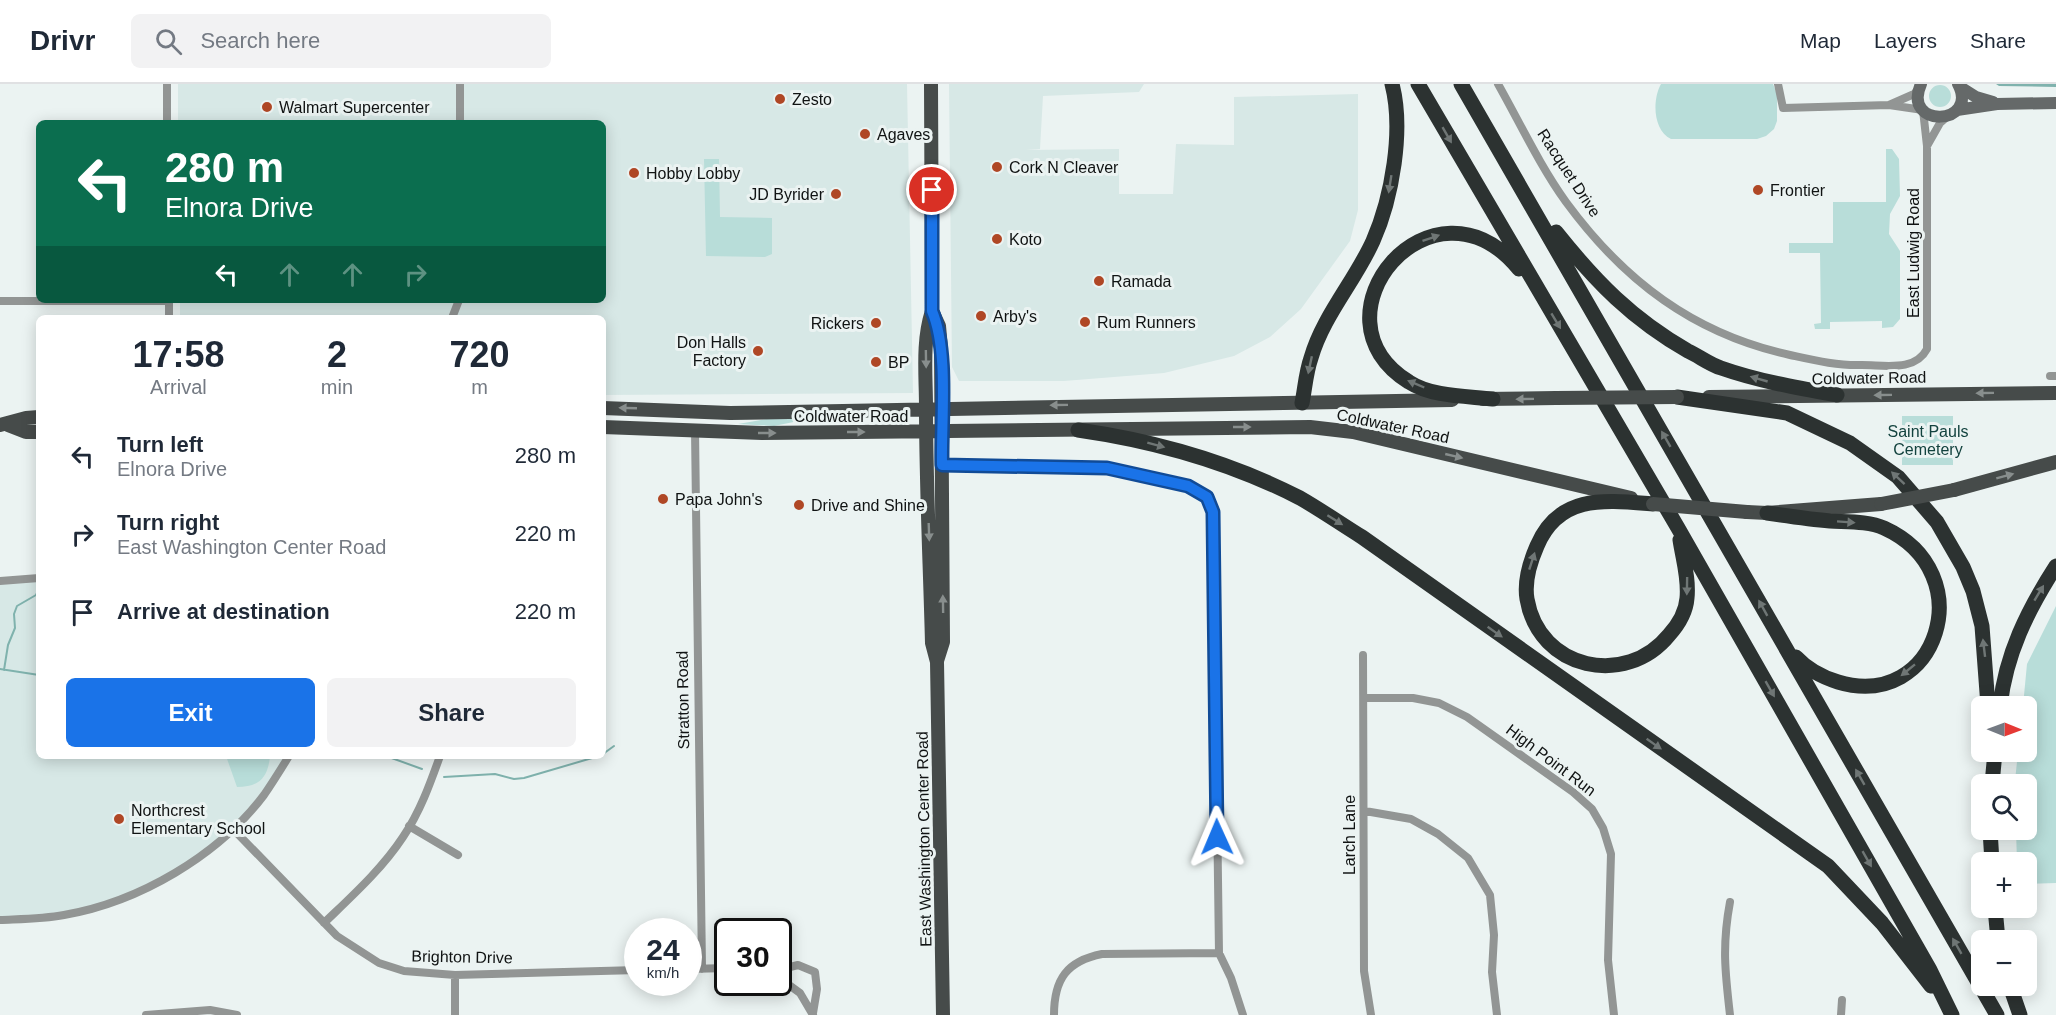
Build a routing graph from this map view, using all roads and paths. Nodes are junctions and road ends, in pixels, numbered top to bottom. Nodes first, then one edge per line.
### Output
1 (460, 84) edge
2 (931, 84) edge
3 (1392, 84) edge
4 (1418, 84) edge
5 (1461, 84) edge
6 (1498, 84) edge
7 (1778, 84) edge
8 (1920, 86) edge
9 (1959, 86) edge
10 (167, 87) edge
11 (2056, 103) edge
12 (1997, 104) junction
13 (1889, 105) junction
14 (1923, 110) junction
15 (1953, 113) junction
16 (167, 120) edge
17 (460, 120) edge
18 (1927, 146) junction
19 (1525, 194) junction
20 (1539, 294) junction
21 (0, 301) edge
22 (36, 301) edge
23 (932, 311) junction
24 (1923, 357) joint
25 (2056, 393) edge
26 (1837, 395) junction
27 (1677, 397) junction
28 (1493, 399) junction
29 (1302, 403) junction
30 (926, 407) junction
31 (606, 408) edge
32 (942, 408) junction
33 (695, 411) junction
34 (771, 411) junction
35 (36, 417) edge
36 (4, 425) edge
37 (606, 427) edge
38 (620, 427) junction
39 (695, 430) junction
40 (1078, 430) junction
41 (926, 431) junction
42 (941, 431) junction
43 (36, 432) edge
44 (2056, 462) edge
45 (942, 465) junction
46 (1612, 498) junction
47 (1653, 504) joint
48 (1767, 513) junction
49 (1678, 528) junction
50 (2056, 566) edge
51 (36, 578) edge
52 (0, 580) edge
53 (1778, 636) junction
54 (1363, 655) dead end
55 (937, 662) junction
56 (1987, 696) edge
57 (2002, 696) edge
58 (1364, 699) junction
59 (287, 759) edge
60 (439, 759) edge
61 (1365, 812) junction
62 (410, 826) junction
63 (233, 829) junction
64 (458, 855) dead end
65 (1730, 902) dead end
66 (701, 918) edge
67 (0, 920) edge
68 (324, 923) junction
69 (1219, 952) junction
70 (792, 966) edge
71 (702, 969) edge
72 (714, 969) edge
73 (624, 970) edge
74 (455, 975) junction
75 (792, 987) edge
76 (2013, 996) edge
77 (1842, 1000) dead end
78 (1952, 1013) edge
79 (813, 1014) edge
80 (146, 1015) edge
81 (237, 1015) edge
82 (455, 1015) edge
83 (943, 1015) edge
84 (1054, 1015) edge
85 (1243, 1015) edge
86 (1371, 1015) edge
87 (1497, 1015) edge
88 (1614, 1015) edge
89 (1730, 1015) edge
90 (1841, 1015) edge
91 (1997, 1015) edge
92 (2020, 1015) edge

1 - 17 street
2 - 23 main road, East Washington Center Road
3 -> 29 highway
4 -> 20 highway
5 - 19 highway
6 - 24 street, Racquet Drive
7 - 13 street
8 - 13 street
8 - 14 main road
9 - 12 main road
9 - 15 main road
10 - 16 street
11 - 12 main road
12 - 15 main road
13 - 14 street
14 - 15 main road
14 - 18 street, East Ludwig Road
15 - 18 street
18 - 24 street, East Ludwig Road
26 -> 19 highway
53 -> 19 highway
28 -> 20 highway
20 -> 49 highway
21 - 22 street
23 -> 30 main road, East Washington Center Road
23 - 32 main road, East Washington Center Road
25 -> 26 main road, Coldwater Road
26 - 27 main road, Coldwater Road
27 -> 28 main road, Coldwater Road, bridge
56 -> 27 highway
28 - 29 main road, Coldwater Road
29 -> 32 main road, Coldwater Road
30 - 32 main road, Coldwater Road
30 - 34 main road, Coldwater Road
30 - 41 main road, East Washington Center Road
33 -> 31 main road, Coldwater Road
32 - 42 main road, East Washington Center Road
33 - 34 main road, Coldwater Road
33 - 38 main road
34 - 39 main road
35 - 36 main road
36 - 43 main road
37 - 38 main road, Coldwater Road
38 - 39 main road, Coldwater Road
39 -> 41 main road, Coldwater Road
39 - 66 street, Stratton Road
40 - 42 main road, Coldwater Road
40 -> 46 main road, Coldwater Road
40 -> 78 highway
41 - 42 main road, Coldwater Road
41 -> 55 main road, East Washington Center Road
42 - 45 main road, East Washington Center Road
48 -> 44 main road, bridge
55 -> 45 main road, East Washington Center Road
45 - 69 street
46 - 47 highway
49 -> 46 highway
47 - 48 main road, bridge
48 -> 53 highway
49 -> 78 highway
57 -> 50 highway
51 - 52 street
91 -> 53 highway
54 - 58 street, Larch Lane
55 - 83 main road, East Washington Center Road
58 - 61 street, Larch Lane
58 - 88 street, High Point Run
59 - 63 street
60 - 62 street
61 - 86 street, Larch Lane
61 - 87 street
62 - 64 street
62 - 68 street
63 - 67 street
63 - 68 street, Brighton Drive
65 - 89 street
68 - 74 street, Brighton Drive
69 - 84 street
69 - 85 street
70 - 79 street
71 - 72 street
73 - 74 street, Brighton Drive
74 - 82 street
75 - 79 street
76 - 92 highway
77 - 90 street
80 - 81 street

